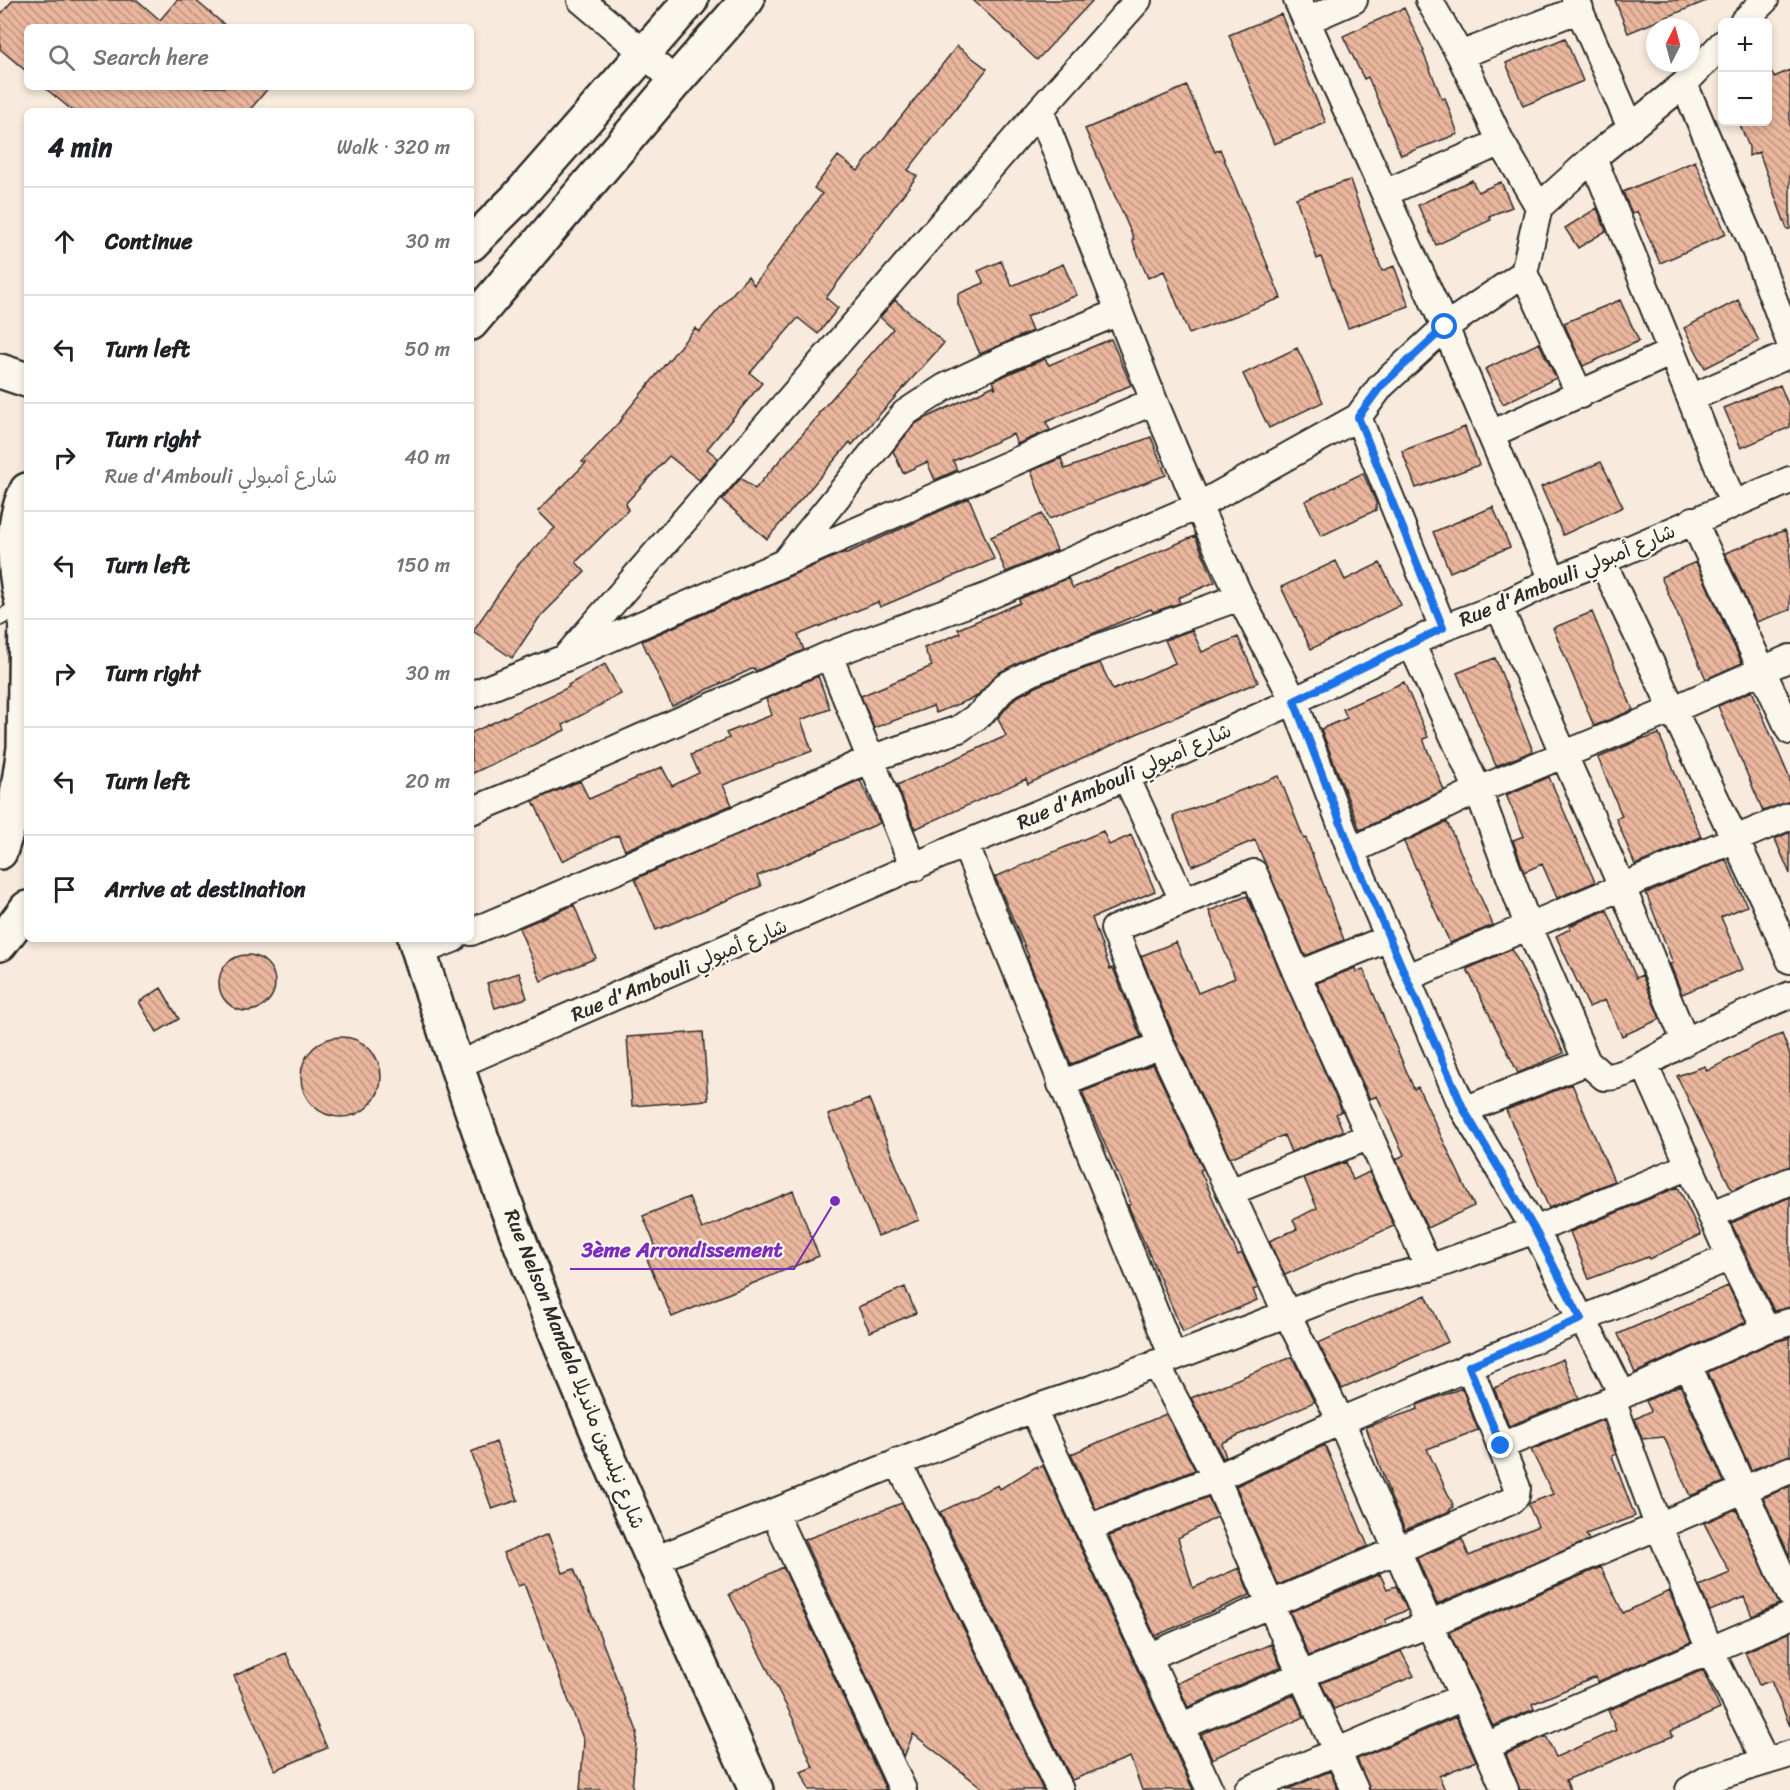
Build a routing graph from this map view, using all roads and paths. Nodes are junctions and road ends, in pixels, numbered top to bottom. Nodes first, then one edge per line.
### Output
1 (581, 0) edge
2 (691, 0) edge
3 (747, 0) edge
4 (1138, 0) edge
5 (1354, 0) edge
6 (1429, 0) edge
7 (1765, 0) edge
8 (1577, 5) edge
9 (1301, 10) edge
10 (1747, 18) edge
11 (1718, 48) edge
12 (644, 53) junction
13 (1460, 55) junction
14 (675, 82) junction
15 (1684, 84) junction
16 (1040, 110) junction
17 (1631, 128) junction
18 (1501, 142) junction
19 (1593, 158) junction
20 (1385, 193) junction
21 (1539, 207) junction
22 (474, 241) edge
23 (1524, 273) junction
24 (1119, 312) junction
25 (474, 319) edge
26 (1445, 327) junction
27 (1790, 344) edge
28 (1672, 352) junction
29 (1790, 354) edge
30 (0, 371) edge
31 (24, 379) edge
32 (1580, 395) junction
33 (1691, 398) junction
34 (1154, 401) junction
35 (1358, 417) junction
36 (1491, 434) junction
37 (1789, 484) edge
38 (24, 495) edge
39 (1733, 503) junction
40 (1198, 506) junction
41 (1693, 520) junction
42 (0, 524) edge
43 (1602, 561) junction
44 (784, 562) junction
45 (1552, 580) junction
46 (1240, 597) junction
47 (1498, 607) junction
48 (19, 609) edge
49 (1443, 628) junction
50 (1411, 643) junction
51 (829, 655) junction
52 (565, 658) junction
53 (1790, 658) edge
54 (1762, 670) junction
55 (474, 694) edge
56 (1294, 701) junction
57 (1672, 710) junction
58 (1790, 731) edge
59 (1564, 755) junction
60 (870, 759) junction
61 (1126, 777) junction
62 (1478, 790) junction
63 (474, 810) edge
64 (1790, 816) edge
65 (1735, 841) junction
66 (965, 844) junction
67 (1351, 850) junction
68 (0, 852) edge
69 (914, 868) junction
70 (1622, 887) junction
71 (1183, 900) junction
72 (24, 912) edge
73 (1528, 925) junction
74 (474, 931) edge
75 (1389, 938) junction
76 (438, 942) edge
77 (0, 944) edge
78 (417, 946) edge
79 (1790, 960) edge
80 (1297, 975) junction
81 (1406, 978) junction
82 (1790, 995) edge
83 (1685, 1041) junction
84 (1161, 1045) junction
85 (1587, 1062) junction
86 (1644, 1064) junction
87 (456, 1066) junction
88 (1061, 1083) junction
89 (1464, 1110) junction
90 (1370, 1136) junction
91 (1689, 1166) junction
92 (1790, 1181) edge
93 (1230, 1192) junction
94 (1711, 1215) junction
95 (1535, 1230) junction
96 (1730, 1257) junction
97 (1429, 1268) junction
98 (1287, 1314) junction
99 (1581, 1319) junction
100 (1778, 1326) edge
101 (1165, 1360) junction
102 (1688, 1365) junction
103 (1469, 1366) junction
104 (1617, 1397) junction
105 (1033, 1409) junction
106 (1341, 1421) junction
107 (1501, 1446) junction
108 (898, 1462) junction
109 (1790, 1470) edge
110 (1216, 1478) junction
111 (1743, 1490) junction
112 (774, 1513) junction
113 (1658, 1526) junction
114 (1088, 1528) junction
115 (1397, 1550) junction
116 (654, 1560) junction
117 (1790, 1594) edge
118 (1270, 1604) junction
119 (1790, 1616) edge
120 (1429, 1624) junction
121 (1710, 1650) junction
122 (1148, 1657) junction
123 (1301, 1675) junction
124 (1463, 1697) junction
125 (1180, 1727) junction
126 (1486, 1746) junction
127 (1337, 1753) junction
128 (1790, 1754) edge
129 (1765, 1761) junction
130 (1702, 1786) edge
131 (756, 1790) edge
132 (903, 1790) edge
133 (1060, 1790) edge
134 (1210, 1790) edge
135 (1248, 1790) edge
136 (1355, 1790) edge
137 (1504, 1790) edge

1 - 12 street
2 - 12 main road
3 - 14 main road
4 - 16 street
5 - 9 street
6 - 13 street
7 - 10 street
8 - 13 street
8 - 17 street
9 - 20 street
11 - 15 street
12 - 14 street
12 - 22 main road
13 - 18 street
14 - 25 main road
15 - 17 street
15 - 27 street
16 - 24 street
16 - 52 street
17 - 19 street
18 - 20 street
18 - 21 street
19 - 21 street
19 - 28 street
20 - 26 street
21 - 23 street
23 - 26 street
23 - 32 street
24 - 34 street
24 - 44 street
26 - 35 street
26 - 36 street
28 - 32 street
28 - 33 street
29 - 33 street
30 - 31 main road
32 - 36 street
33 - 39 street
34 - 40 street
34 - 44 street
35 - 40 street
35 - 49 street
36 - 45 street
37 - 39 street, Rue d'Ambouli شارع أمبولي
38 - 48 main road
39 - 41 street, Rue d'Ambouli شارع أمبولي
40 - 46 street
40 - 51 street
41 - 43 street, Rue d'Ambouli شارع أمبولي
41 - 54 street
42 - 48 main road
43 - 45 street, Rue d'Ambouli شارع أمبولي
43 - 57 street
44 - 52 street
45 - 47 street, Rue d'Ambouli شارع أمبولي
46 - 56 street
46 - 60 street
47 - 49 street, Rue d'Ambouli شارع أمبولي
47 - 59 street
48 - 68 main road
49 - 50 street, Rue d'Ambouli شارع أمبولي
50 - 56 street, Rue d'Ambouli شارع أمبولي
50 - 62 street
51 - 60 street
51 - 63 street
52 - 55 street
53 - 54 street
54 - 57 street
54 - 58 street
56 - 61 street, Rue d'Ambouli شارع أمبولي
56 - 67 street
57 - 59 street
57 - 65 street
59 - 62 street
59 - 70 street
60 - 69 street
60 - 74 street
61 - 66 street, Rue d'Ambouli شارع أمبولي
61 - 71 street
62 - 67 street
62 - 73 street
64 - 65 street
65 - 70 street
65 - 79 street
66 - 69 street, Rue d'Ambouli شارع أمبولي
66 - 88 street
67 - 75 street
69 - 87 street, Rue d'Ambouli شارع أمبولي
70 - 73 street
70 - 83 street
71 - 80 street
71 - 84 street
72 - 77 main road
73 - 81 street
73 - 85 street
75 - 80 street
75 - 81 street
76 - 78 street
78 - 87 main road, Rue Nelson Mandela شارع نيلسون مانديلا
80 - 90 street
81 - 89 street
82 - 83 street
83 - 86 street
84 - 88 street
84 - 93 street
85 - 86 street
85 - 89 street
86 - 91 street
87 - 116 main road, Rue Nelson Mandela شارع نيلسون مانديلا
88 - 101 street
89 - 95 street
90 - 93 street
90 - 97 street
91 - 94 street
91 - 95 street
92 - 94 street
93 - 98 street
94 - 96 street
95 - 97 street
95 - 99 street
96 - 99 street
96 - 100 street
97 - 98 street
98 - 101 street
98 - 106 street
99 - 103 street
99 - 104 street
100 - 102 street
101 - 105 street
101 - 110 street
102 - 104 street
102 - 111 street
103 - 106 street
103 - 107 street
104 - 107 street
104 - 113 street
105 - 108 street
105 - 114 street
106 - 110 street
106 - 115 street
107 - 115 street
108 - 112 street
108 - 133 street
109 - 111 street
110 - 114 street
110 - 118 street
111 - 113 street
111 - 117 street
112 - 116 street
112 - 132 street
113 - 120 street
113 - 121 street
114 - 122 street
115 - 118 street
115 - 120 street
116 - 131 main road, Rue Nelson Mandela شارع نيلسون مانديلا
118 - 122 street
118 - 123 street
119 - 121 street
120 - 123 street
120 - 124 street
121 - 126 street
121 - 129 street
122 - 125 street
123 - 125 street
123 - 127 street
124 - 126 street
124 - 127 street
125 - 134 street
126 - 137 street
127 - 135 street
127 - 136 street
128 - 129 street
129 - 130 street

